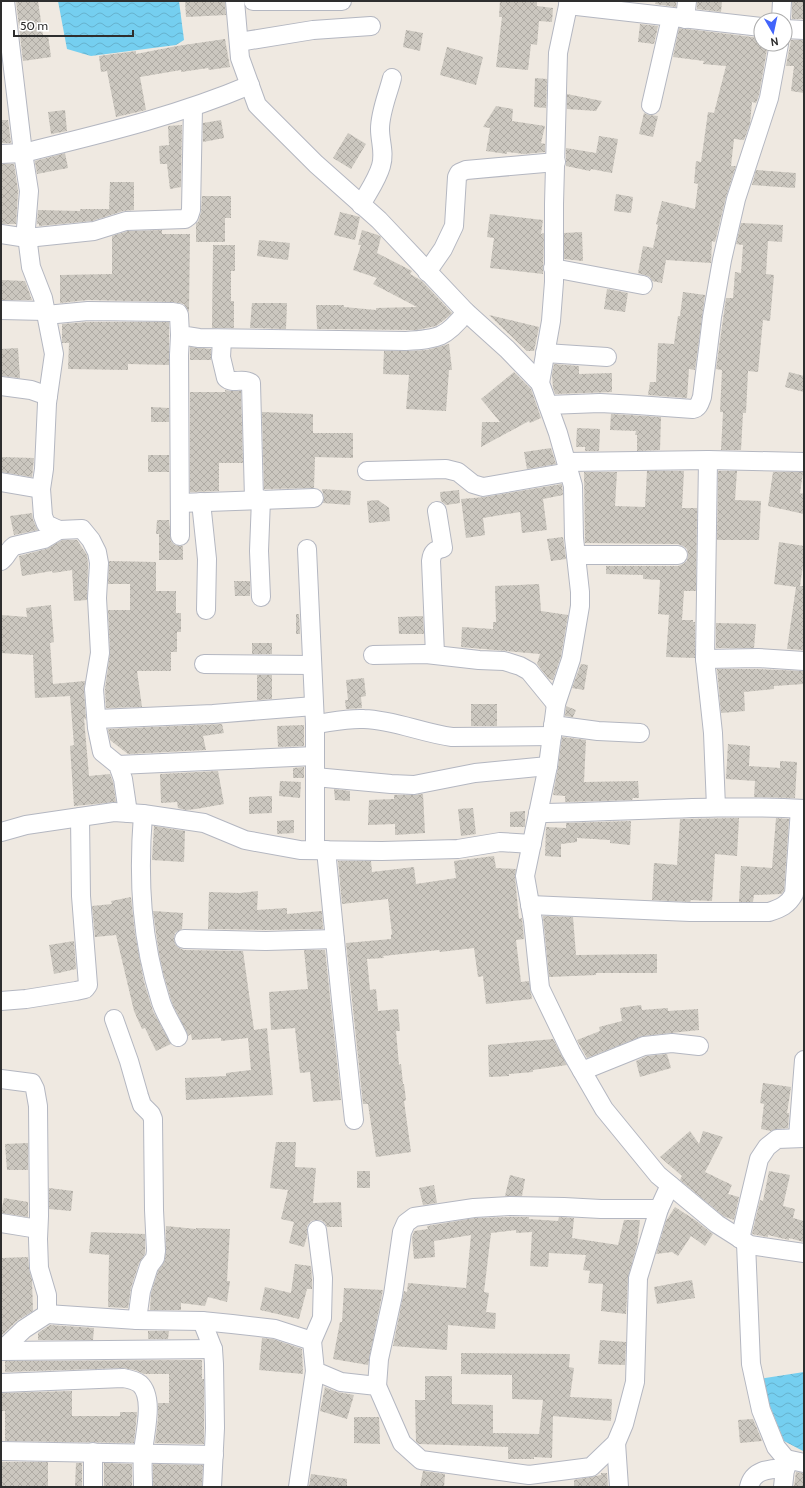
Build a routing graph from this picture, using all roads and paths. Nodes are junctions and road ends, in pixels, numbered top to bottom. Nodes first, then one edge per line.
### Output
1 (235, 1) edge
2 (253, 1) edge
3 (342, 1) edge
4 (688, 1) edge
5 (782, 1) edge
6 (568, 3) edge
7 (4, 8) edge
8 (781, 12) edge
9 (678, 18) junction
10 (371, 26) dead end
11 (753, 26) edge
12 (793, 29) edge
13 (804, 30) edge
14 (239, 42) junction
15 (778, 52) edge
16 (392, 78) dead end
17 (250, 85) junction
18 (9, 98) edge
19 (651, 105) dead end
20 (193, 107) junction
21 (23, 153) junction
22 (1, 154) edge
23 (556, 162) junction
24 (361, 205) junction
25 (1, 234) edge
26 (27, 238) junction
27 (554, 268) junction
28 (427, 272) junction
29 (643, 285) dead end
30 (1, 310) edge
31 (466, 312) junction
32 (46, 313) junction
33 (180, 335) junction
34 (222, 339) junction
35 (545, 353) junction
36 (607, 357) dead end
37 (540, 383) junction
38 (1, 386) edge
39 (48, 396) junction
40 (548, 405) junction
41 (708, 460) junction
42 (804, 460) edge
43 (568, 467) junction
44 (367, 471) dead end
45 (1, 482) edge
46 (41, 489) junction
47 (314, 498) dead end
48 (258, 499) junction
49 (201, 502) junction
50 (180, 503) junction
51 (437, 511) dead end
52 (59, 530) junction
53 (180, 536) dead end
54 (307, 549) dead end
55 (576, 555) junction
56 (678, 555) dead end
57 (1, 561) edge
58 (261, 597) dead end
59 (206, 610) dead end
60 (434, 654) junction
61 (373, 655) dead end
62 (705, 659) junction
63 (804, 661) edge
64 (204, 664) dead end
65 (312, 665) junction
66 (556, 704) junction
67 (314, 706) junction
68 (97, 719) junction
69 (315, 724) junction
70 (552, 730) junction
71 (640, 733) dead end
72 (315, 756) junction
73 (118, 765) junction
74 (548, 766) junction
75 (315, 777) junction
76 (716, 807) junction
77 (802, 809) edge
78 (538, 813) junction
79 (136, 814) junction
80 (80, 817) junction
81 (1, 832) edge
82 (532, 844) junction
83 (321, 850) junction
84 (530, 905) junction
85 (184, 939) dead end
86 (335, 939) junction
87 (1, 1001) edge
88 (114, 1020) dead end
89 (178, 1037) dead end
90 (699, 1046) dead end
91 (804, 1060) edge
92 (582, 1071) junction
93 (1, 1079) edge
94 (354, 1120) dead end
95 (801, 1138) edge
96 (670, 1184) junction
97 (658, 1209) junction
98 (1, 1224) edge
99 (38, 1229) junction
100 (317, 1230) dead end
101 (743, 1241) junction
102 (804, 1253) edge
103 (47, 1314) junction
104 (137, 1320) junction
105 (202, 1321) junction
106 (312, 1341) junction
107 (213, 1349) junction
108 (1, 1351) edge
109 (315, 1371) junction
110 (1, 1384) edge
111 (377, 1386) junction
112 (616, 1442) junction
113 (1, 1450) edge
114 (93, 1452) junction
115 (143, 1453) junction
116 (214, 1455) junction
117 (786, 1463) junction
118 (804, 1463) edge
119 (528, 1481) edge
120 (93, 1487) edge
121 (143, 1487) edge
122 (212, 1487) edge
123 (298, 1487) edge
124 (619, 1487) edge
125 (749, 1487) edge
126 (783, 1487) edge

1 - 14 street
2 - 3 street
4 - 9 street
5 - 8 street
6 - 9 street
6 - 23 street
7 - 18 street
9 - 11 street
9 - 19 street
10 - 14 street
12 - 13 street
14 - 17 street
15 - 40 street
16 - 24 street
17 - 20 street
17 - 24 street
18 - 21 street
20 - 21 street
20 - 26 street
21 - 22 street
21 - 26 street
23 - 27 street
23 - 28 street
24 - 28 street
25 - 26 street
26 - 32 street
27 - 29 street
27 - 35 street
28 - 31 street
30 - 32 street
31 - 34 street
31 - 37 street
32 - 33 street
32 - 39 street
33 - 34 street
33 - 50 street
34 - 48 street
35 - 36 street
35 - 37 street
37 - 40 street
38 - 39 street
39 - 46 street
40 - 43 street
41 - 42 street
41 - 43 street
41 - 62 street
43 - 44 street
43 - 55 street
45 - 46 street
46 - 52 street
47 - 48 street
48 - 49 street
48 - 58 street
49 - 50 street
49 - 59 street
50 - 53 street
51 - 60 street
52 - 57 street
52 - 68 street
54 - 65 street
55 - 56 street
55 - 66 street
60 - 61 street
60 - 66 street
62 - 63 street
62 - 76 street
64 - 65 street
65 - 67 street
66 - 70 street
67 - 68 street
67 - 69 street
68 - 73 street
69 - 70 street
69 - 72 street
70 - 71 street
70 - 74 street
72 - 73 street
72 - 75 street
73 - 79 street
74 - 75 street
74 - 78 street
75 - 83 street
76 - 77 street
76 - 78 street
77 - 84 street
78 - 82 street
79 - 80 street
79 - 83 street
79 - 89 street
80 - 81 street
80 - 87 street
82 - 83 street
82 - 84 street
83 - 86 street
84 - 92 street
85 - 86 street
86 - 94 street
88 - 104 street
90 - 92 street
91 - 95 street
92 - 96 street
93 - 99 street
95 - 101 street
96 - 97 street
96 - 101 street
97 - 111 street
97 - 112 street
98 - 99 street
99 - 103 street
100 - 106 street
101 - 102 street
101 - 117 street
103 - 104 street
103 - 108 street
104 - 105 street
105 - 106 street
105 - 107 street
106 - 109 street
107 - 108 street
107 - 116 street
109 - 111 street
109 - 123 street
110 - 115 street
111 - 119 street
112 - 119 street
112 - 124 street
113 - 114 street
114 - 115 street
114 - 120 street
115 - 116 street
115 - 121 street
116 - 122 street
117 - 118 street
117 - 125 street
117 - 126 street

